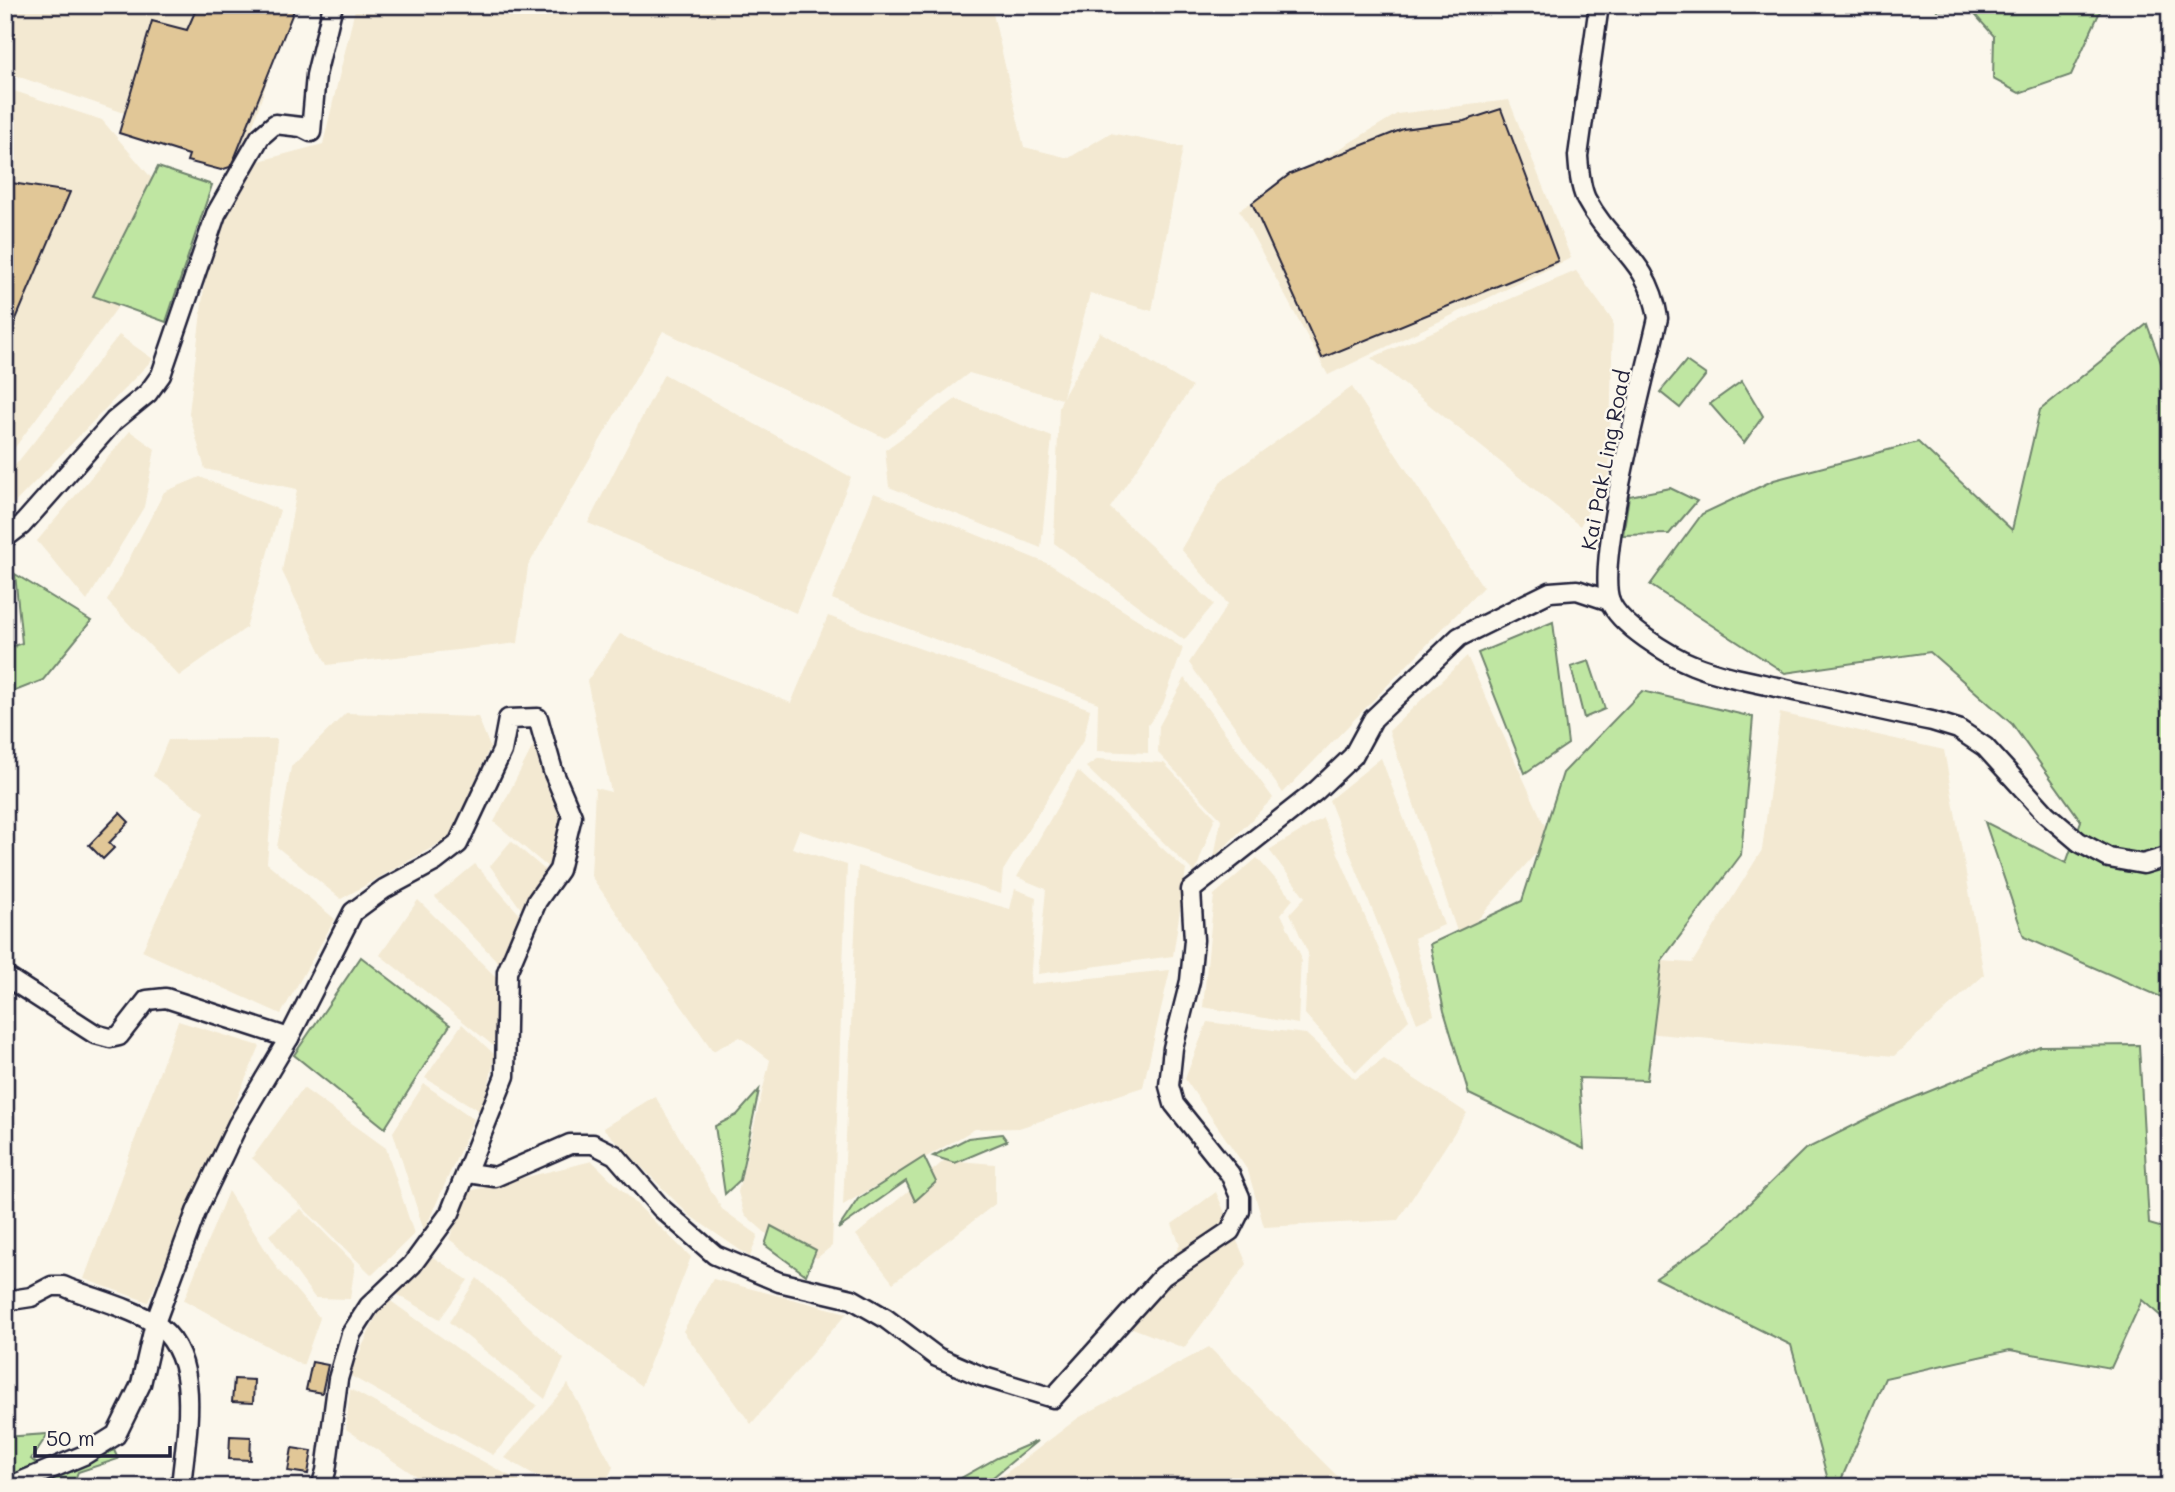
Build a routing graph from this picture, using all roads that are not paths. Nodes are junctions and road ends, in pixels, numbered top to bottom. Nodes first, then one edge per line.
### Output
1 (333, 5) edge
2 (1599, 5) edge
3 (5, 538) edge
4 (1610, 601) junction
5 (2170, 856) edge
6 (5, 975) edge
7 (289, 1038) junction
8 (468, 1173) junction
9 (5, 1301) edge
10 (155, 1323) junction
11 (8, 1487) edge
12 (181, 1487) edge
13 (321, 1487) edge

1 - 3 street
2 - 4 street, Kai Pak Ling Road
4 - 5 street
4 - 8 street
6 - 7 street
7 - 8 street
7 - 10 street
8 - 13 street
9 - 10 street
10 - 11 street
10 - 12 street

